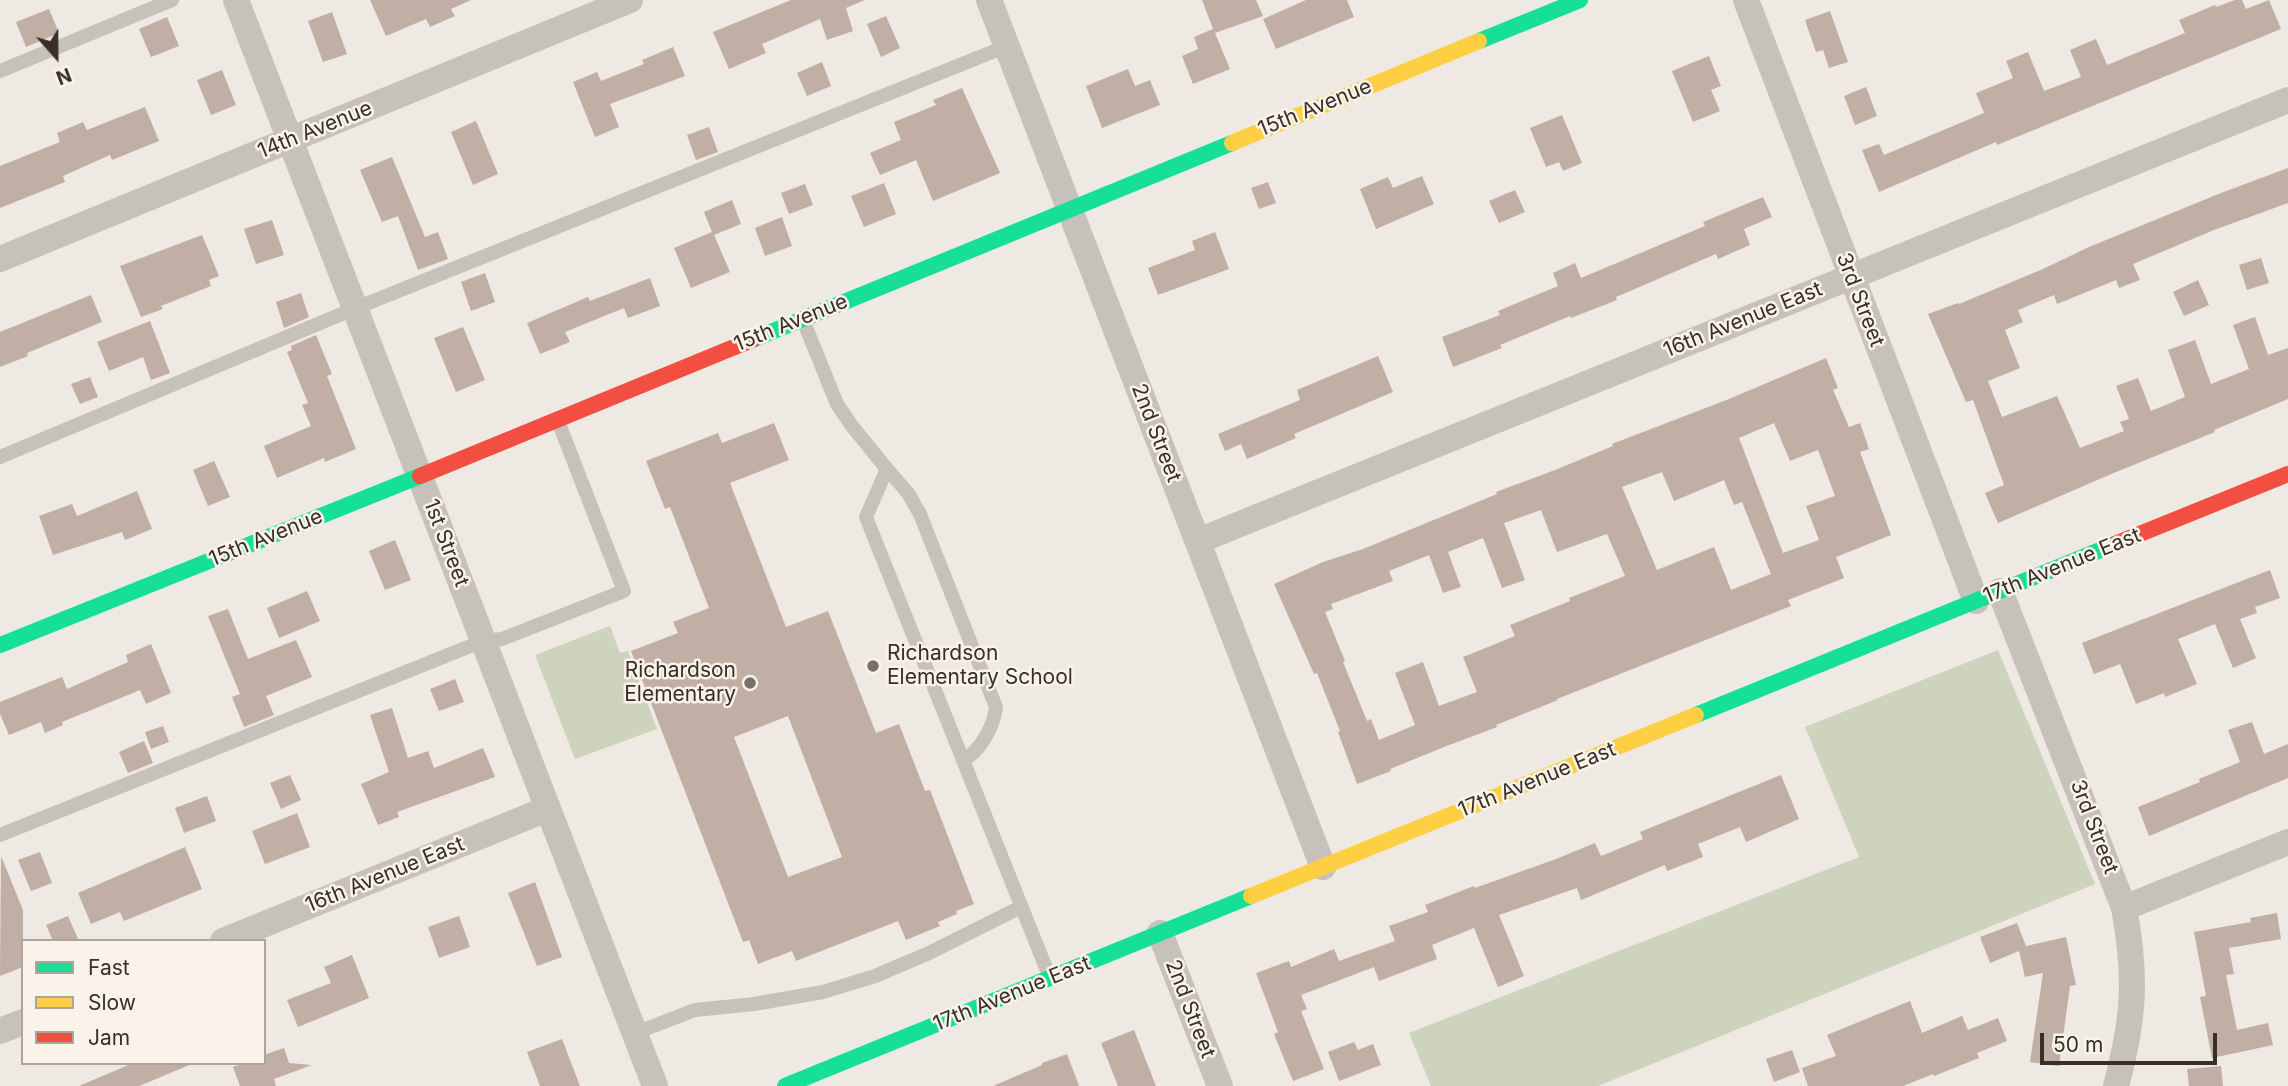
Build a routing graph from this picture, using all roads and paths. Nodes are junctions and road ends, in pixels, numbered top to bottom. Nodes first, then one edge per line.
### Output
1 (172, 0) edge
2 (236, 0) edge
3 (629, 0) edge
4 (989, 0) edge
5 (1580, 0) edge
6 (1746, 0) edge
7 (1007, 46) junction
8 (0, 71) edge
9 (2288, 100) edge
10 (291, 140) junction
11 (1069, 208) junction
12 (0, 259) edge
13 (1851, 276) junction
14 (356, 308) junction
15 (803, 318) junction
16 (558, 419) junction
17 (0, 457) edge
18 (887, 469) junction
19 (2288, 474) edge
20 (420, 476) junction
21 (1198, 541) junction
22 (2000, 591) junction
23 (1976, 601) junction
24 (483, 641) junction
25 (0, 645) edge
26 (963, 761) junction
27 (547, 809) junction
28 (0, 835) edge
29 (2288, 842) edge
30 (1323, 867) junction
31 (1021, 907) junction
32 (2124, 908) junction
33 (1160, 933) junction
34 (228, 939) edge
35 (1050, 978) junction
36 (21, 1023) edge
37 (0, 1031) edge
38 (635, 1033) junction
39 (837, 1076) edge
40 (655, 1086) edge
41 (785, 1086) edge
42 (1220, 1086) edge
43 (2116, 1086) edge

1 - 8 lane
2 - 10 street, 1st Street
3 - 10 street, 14th Avenue
4 - 7 street, 2nd Street
5 - 11 street, 15th Avenue
6 - 13 street, 3rd Street
7 - 11 street, 2nd Street
7 - 14 lane
9 - 13 street, 16th Avenue East
10 - 12 street, 14th Avenue
10 - 14 street, 1st Street
11 - 15 street, 15th Avenue
11 - 21 street, 2nd Street
13 - 21 street, 16th Avenue East
13 - 23 street, 3rd Street
14 - 17 lane
14 - 20 street, 1st Street
15 - 16 street, 15th Avenue
15 - 18 lane
16 - 20 street, 15th Avenue
16 - 24 lane
18 - 26 lane
18 - 26 lane
19 - 22 street, 17th Avenue East
20 - 24 street, 1st Street
20 - 25 street, 15th Avenue
21 - 30 street, 2nd Street
22 - 23 street, 17th Avenue East
22 - 32 street, 3rd Street
23 - 30 street, 17th Avenue East
24 - 27 street, 1st Street
24 - 28 lane
26 - 31 lane
27 - 34 street, 16th Avenue East
27 - 38 street, 1st Street
29 - 32 street
30 - 33 street, 17th Avenue East
31 - 35 lane
31 - 38 lane
32 - 43 street, 3rd Street
33 - 35 street, 17th Avenue East
33 - 42 street, 2nd Street
35 - 39 street, 17th Avenue East
36 - 37 street
38 - 40 street, 1st Street
39 - 41 street, 17th Avenue East

